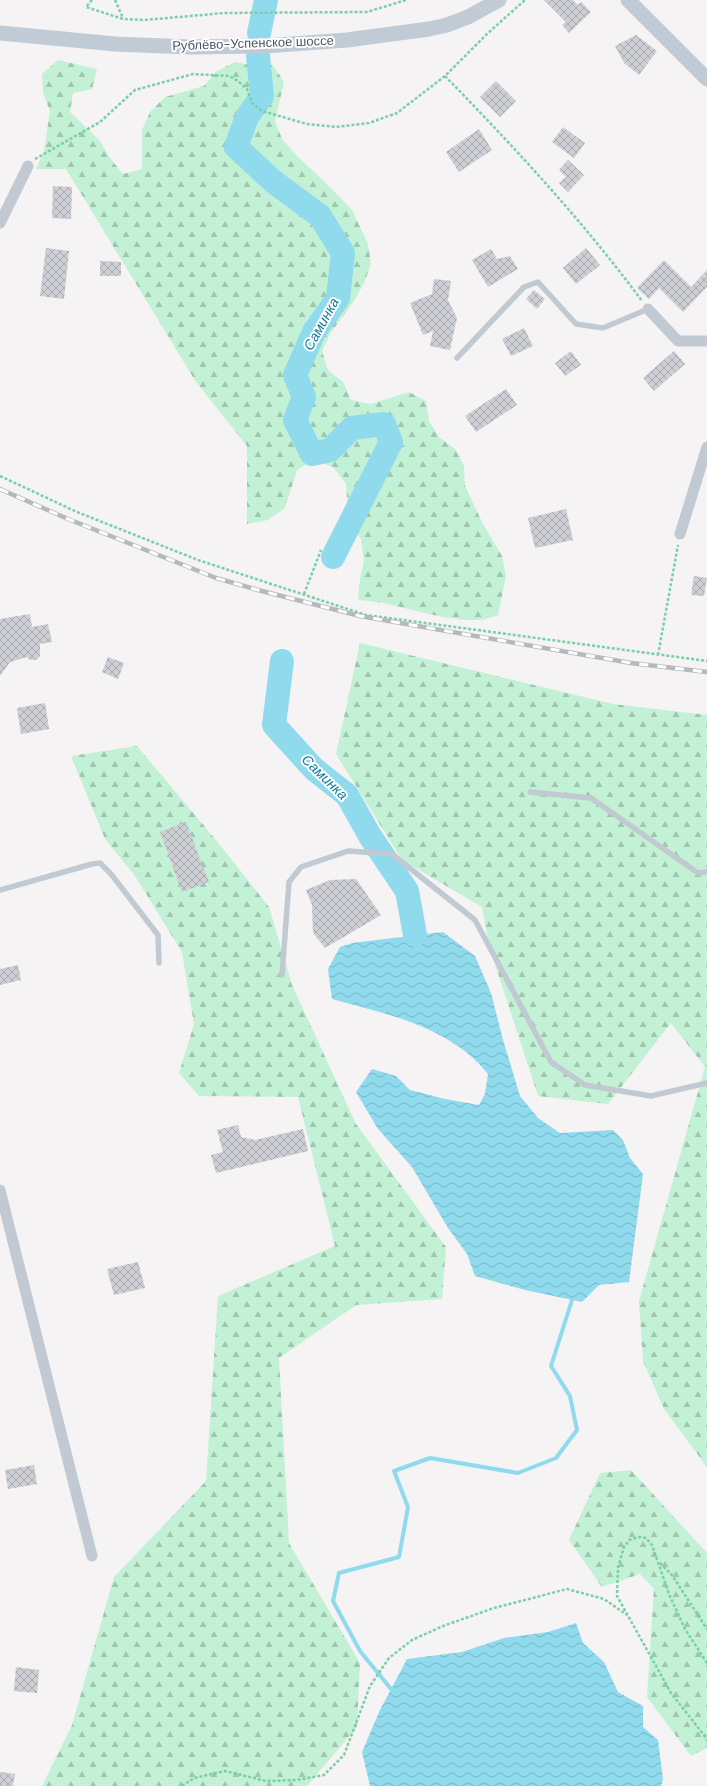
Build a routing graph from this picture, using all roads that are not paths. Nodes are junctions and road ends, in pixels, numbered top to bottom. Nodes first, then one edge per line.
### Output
1 (499, 0) edge
2 (628, 0) edge
3 (0, 33) edge
4 (707, 79) edge
5 (28, 166) road end
6 (0, 223) edge
7 (648, 309) joint
8 (707, 341) edge
9 (457, 358) dead end
10 (707, 447) edge
11 (680, 534) road end
12 (530, 792) dead end
13 (707, 872) edge
14 (0, 890) edge
15 (159, 963) dead end
16 (282, 975) dead end
17 (707, 1083) edge
18 (0, 1190) edge
19 (92, 1556) dead end

1 - 3 main road, Рублёво-Успенское шоссе
2 - 4 main road
5 - 6 street
7 - 8 street
7 - 9 lane
10 - 11 street
12 - 13 lane
14 - 15 lane
16 - 17 lane
18 - 19 street

